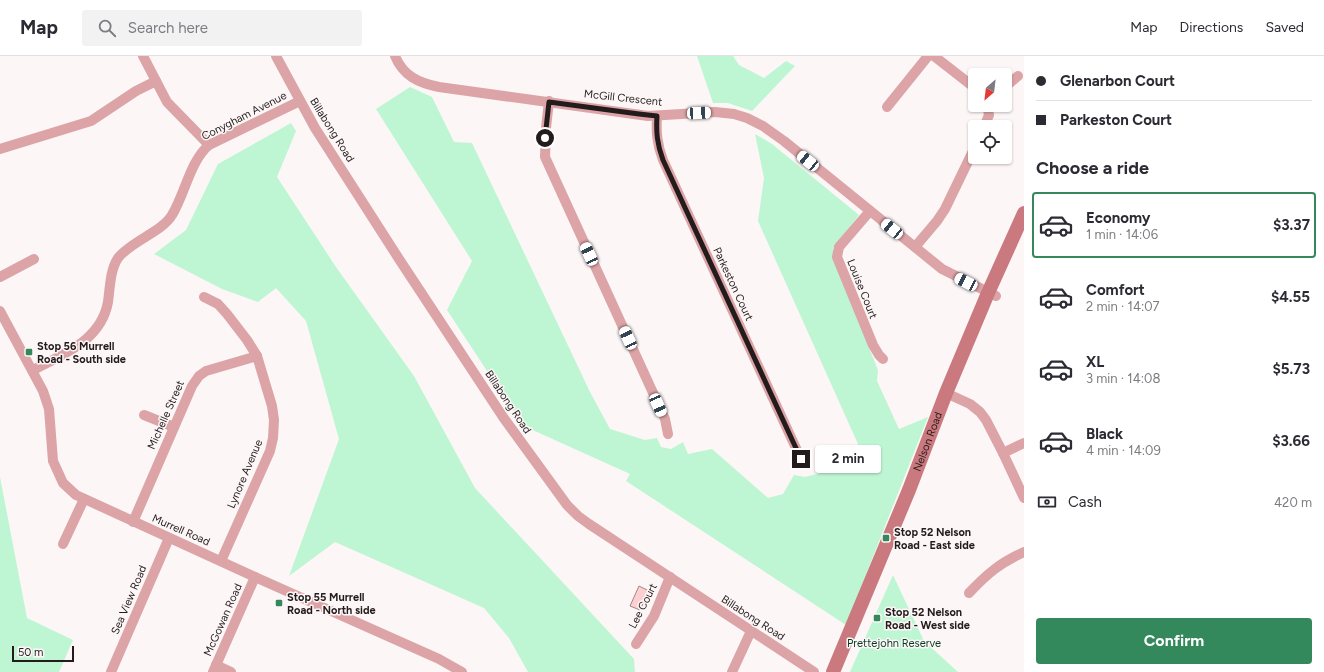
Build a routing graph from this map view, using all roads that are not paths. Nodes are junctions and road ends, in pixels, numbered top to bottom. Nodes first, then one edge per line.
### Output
1 (143, 56) edge
2 (276, 56) edge
3 (395, 56) edge
4 (928, 56) edge
5 (934, 56) edge
6 (1018, 76) dead end
7 (1012, 81) edge
8 (156, 82) junction
9 (968, 83) edge
10 (300, 101) junction
11 (549, 102) junction
12 (887, 107) dead end
13 (657, 116) junction
14 (209, 145) junction
15 (0, 149) edge
16 (968, 161) edge
17 (870, 211) junction
18 (1024, 213) edge
19 (1024, 234) edge
20 (915, 247) junction
21 (34, 259) dead end
22 (0, 277) edge
23 (992, 295) junction
24 (204, 297) dead end
25 (0, 311) edge
26 (257, 356) junction
27 (883, 359) dead end
28 (33, 370) junction
29 (949, 395) junction
30 (144, 415) dead end
31 (174, 428) junction
32 (668, 434) dead end
33 (1024, 443) edge
34 (1003, 453) junction
35 (801, 459) dead end
36 (1024, 498) edge
37 (84, 499) junction
38 (133, 522) junction
39 (169, 538) junction
40 (63, 544) dead end
41 (1024, 552) edge
42 (221, 561) junction
43 (255, 577) junction
44 (670, 578) junction
45 (969, 593) dead end
46 (750, 631) junction
47 (636, 644) dead end
48 (215, 669) edge
49 (111, 672) edge
50 (231, 672) edge
51 (462, 672) edge
52 (732, 672) edge
53 (814, 672) edge
54 (833, 672) edge
55 (843, 672) edge

1 - 8 street
2 - 10 street, Billabong Road
3 - 11 street, McGill Crescent
4 - 12 street
5 - 9 street
6 - 7 street
8 - 14 street
8 - 15 street
10 - 14 street, Conygham Avenue
10 - 44 street, Billabong Road
11 - 13 street, McGill Crescent
11 - 32 street
13 - 17 street, McGill Crescent
13 - 35 street, Parkeston Court
14 - 28 street, Conygham Avenue
16 - 20 street
17 - 20 street, McGill Crescent
17 - 27 street, Louise Court
18 - 23 main road, Nelson Road
19 - 23 main road, Nelson Road
20 - 23 street, McGill Crescent
21 - 22 street
23 - 29 main road, Nelson Road
24 - 26 street, Lynore Avenue
25 - 28 street, Murrell Road
26 - 31 street, Michelle Street
26 - 42 street, Lynore Avenue
28 - 37 street, Murrell Road
29 - 34 street
29 - 54 main road, Nelson Road
29 - 55 main road, Nelson Road
30 - 31 street
31 - 38 street, Michelle Street
33 - 34 street
34 - 36 street
37 - 38 street, Murrell Road
37 - 40 street
38 - 39 street, Murrell Road
39 - 42 street, Murrell Road
39 - 49 street, Sea View Road
41 - 45 street
42 - 43 street, Murrell Road
43 - 48 street, McGowan Road
43 - 51 street, Murrell Road
44 - 46 street, Billabong Road
44 - 47 street, Lee Court
46 - 52 street
46 - 53 street, Billabong Road
48 - 50 street

